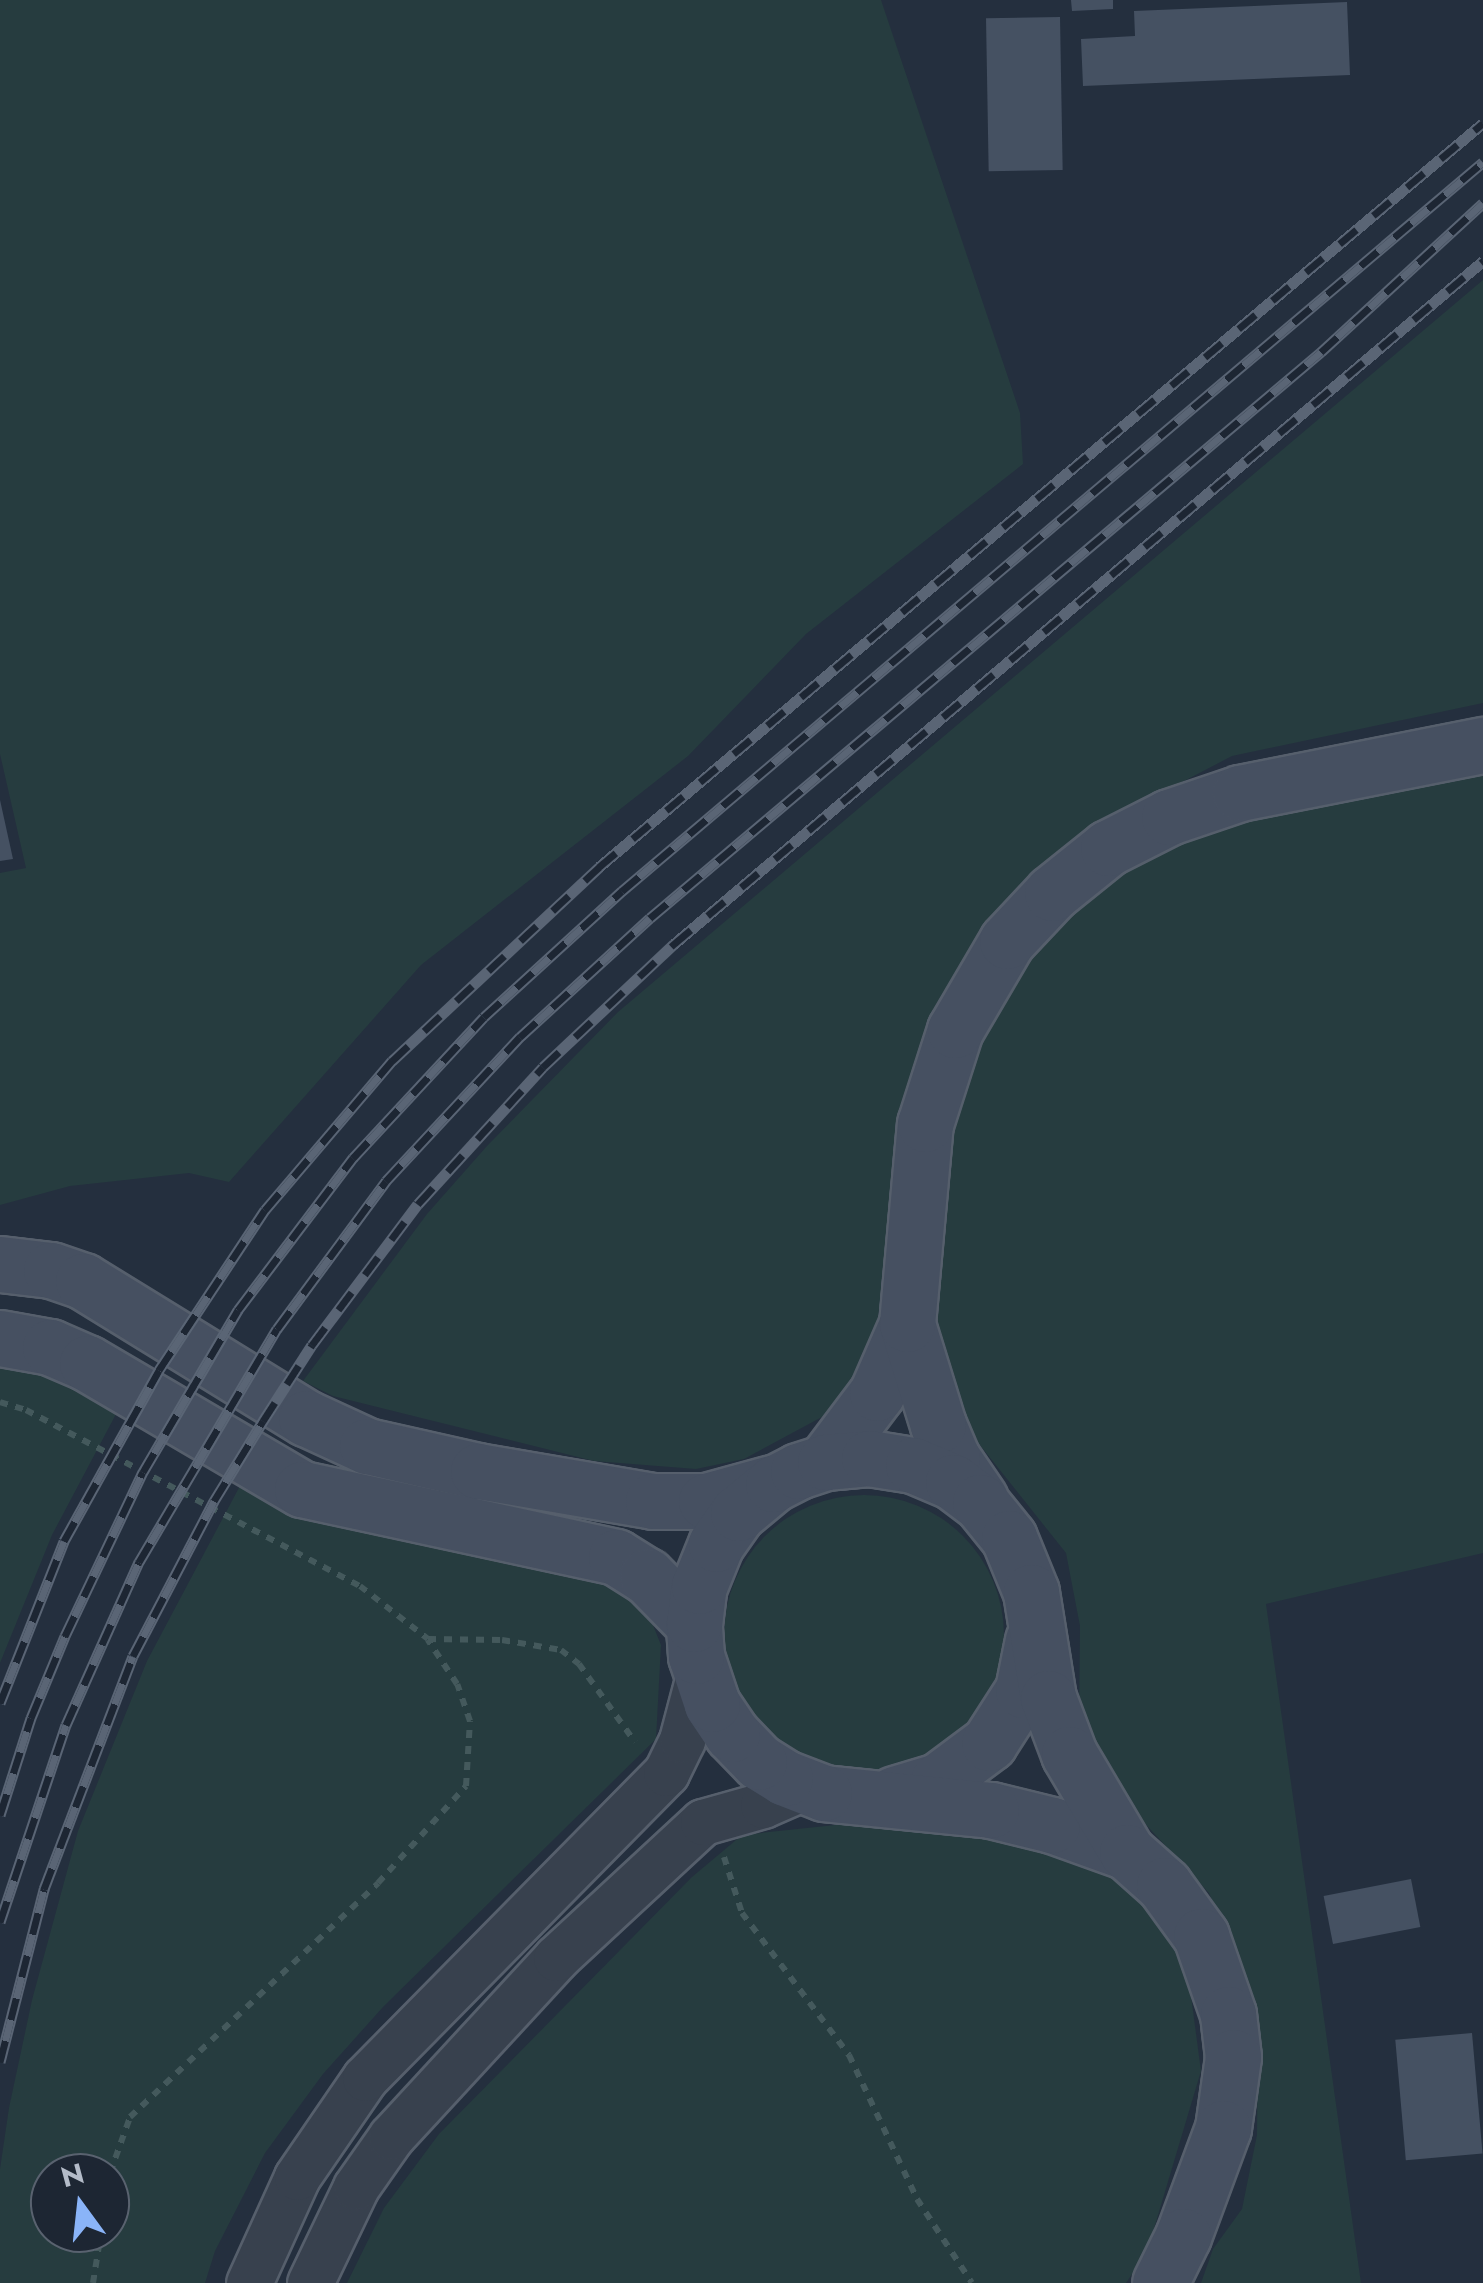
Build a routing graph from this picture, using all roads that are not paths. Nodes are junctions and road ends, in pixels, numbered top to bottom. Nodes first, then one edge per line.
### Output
1 (1483, 745) edge
2 (0, 1264) edge
3 (907, 1324) junction
4 (0, 1338) edge
5 (802, 1471) junction
6 (987, 1510) junction
7 (1034, 1627) junction
8 (697, 1648) junction
9 (804, 1787) junction
10 (876, 1797) junction
11 (1126, 1852) junction
12 (250, 2283) edge
13 (310, 2283) edge
14 (1160, 2283) edge

1 - 3 main road
2 - 5 main road
3 - 5 main road
3 - 6 main road
4 - 8 main road
5 - 6 main road
5 - 8 main road
6 - 7 main road
7 - 10 main road
7 - 11 main road
8 - 9 main road
8 - 12 street
9 - 10 main road
9 - 13 street
10 - 11 main road
11 - 14 main road

